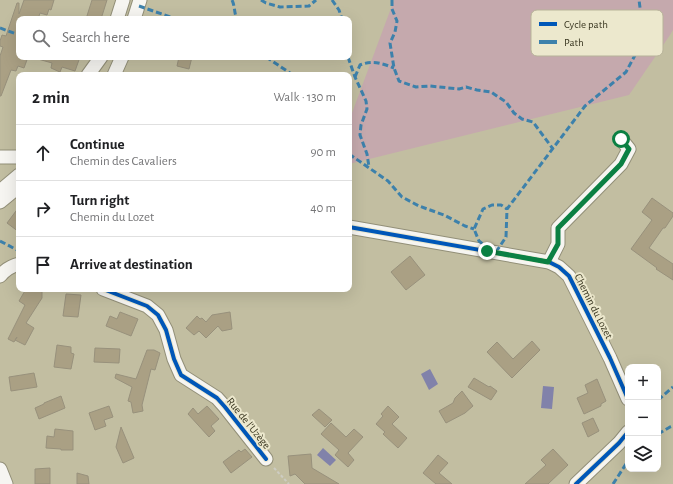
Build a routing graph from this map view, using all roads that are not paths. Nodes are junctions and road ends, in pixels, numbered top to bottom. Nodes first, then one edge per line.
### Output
1 (123, 0) edge
2 (140, 0) edge
3 (118, 16) edge
4 (135, 16) edge
5 (99, 60) edge
6 (121, 60) edge
7 (90, 72) edge
8 (115, 72) edge
9 (621, 139) dead end
10 (0, 157) edge
11 (16, 157) edge
12 (16, 178) edge
13 (16, 189) edge
14 (0, 191) edge
15 (0, 202) edge
16 (352, 228) edge
17 (548, 262) junction
18 (16, 265) edge
19 (0, 276) edge
20 (111, 292) edge
21 (625, 392) edge
22 (625, 436) edge
23 (266, 459) road end
24 (0, 469) edge
25 (6, 484) edge
26 (576, 484) edge

1 - 3 street
2 - 4 street
5 - 7 street
6 - 8 street
9 - 17 street
10 - 11 street
12 - 14 street
13 - 15 street
16 - 17 street, Chemin du Lozet
17 - 21 street, Chemin du Lozet
18 - 19 street
20 - 23 street, Rue de l'Uzège
22 - 26 street
24 - 25 street

